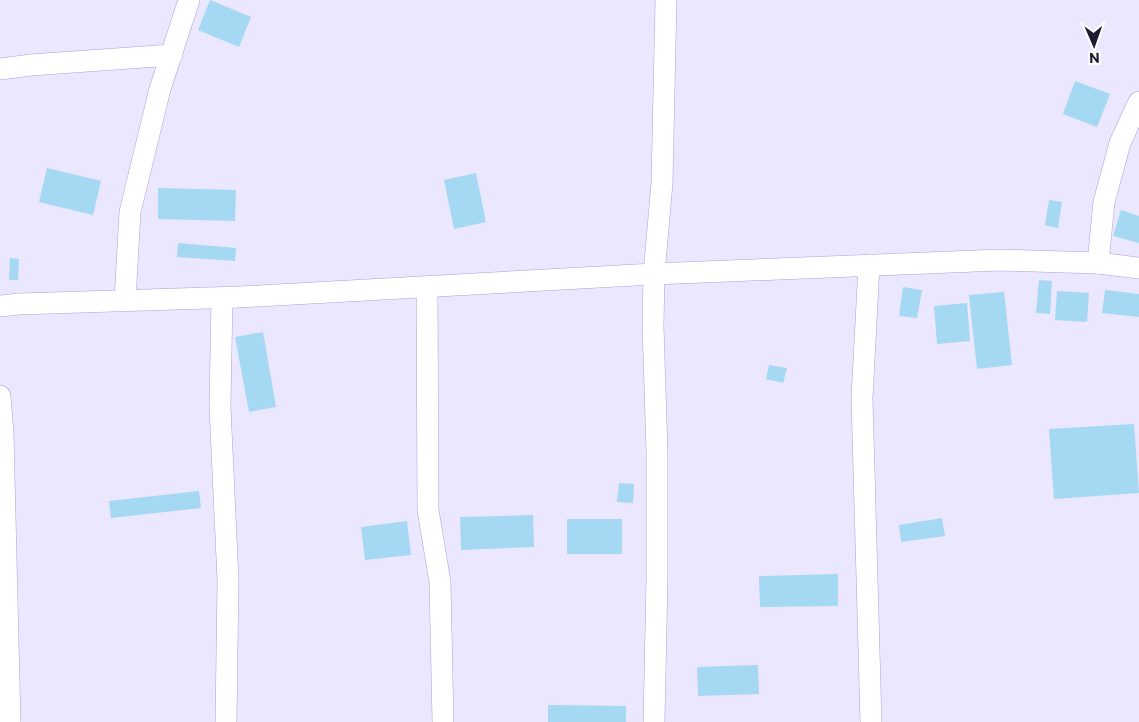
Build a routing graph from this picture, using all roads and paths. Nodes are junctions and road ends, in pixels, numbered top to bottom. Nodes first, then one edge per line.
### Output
1 (189, 0) edge
2 (666, 0) edge
3 (172, 55) junction
4 (0, 69) edge
5 (1139, 102) edge
6 (1098, 263) junction
7 (869, 265) junction
8 (1139, 268) edge
9 (654, 274) junction
10 (426, 287) junction
11 (222, 298) junction
12 (125, 301) junction
13 (0, 306) edge
14 (0, 396) edge
15 (10, 722) edge
16 (226, 722) edge
17 (443, 722) edge
18 (654, 722) edge
19 (871, 722) edge

1 - 3 street
2 - 9 street
3 - 4 street
3 - 12 street
5 - 6 street
6 - 7 street
6 - 8 street
7 - 9 street
7 - 19 street
9 - 10 street
9 - 18 street
10 - 11 street
10 - 17 street
11 - 12 street
11 - 16 street
12 - 13 street
14 - 15 street

